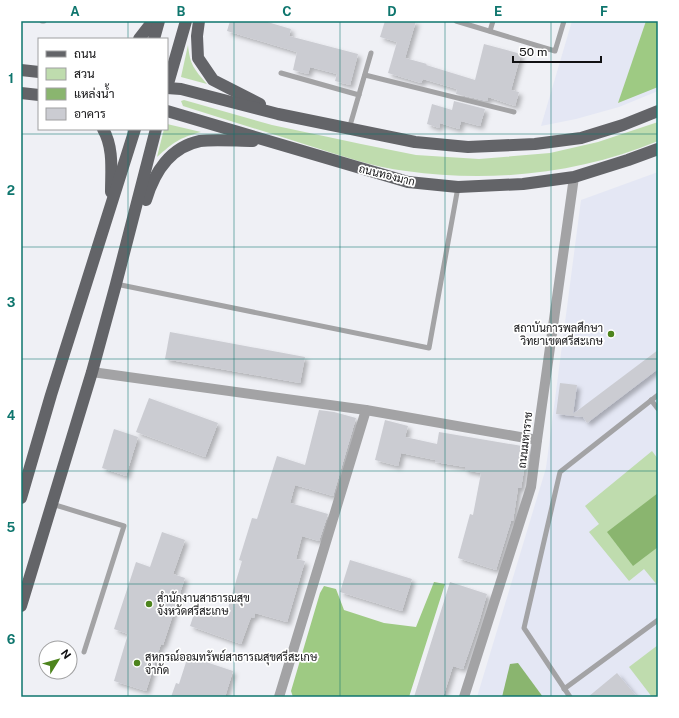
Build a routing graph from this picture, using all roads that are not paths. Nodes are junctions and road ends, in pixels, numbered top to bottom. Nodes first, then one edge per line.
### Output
1 (154, 21) edge
2 (159, 21) edge
3 (186, 21) edge
4 (198, 21) edge
5 (456, 21) edge
6 (493, 21) edge
7 (564, 21) edge
8 (490, 31) junction
9 (140, 38) edge
10 (154, 38) edge
11 (370, 53) dead end
12 (281, 73) dead end
13 (365, 75) junction
14 (168, 84) edge
15 (168, 87) edge
16 (21, 93) edge
17 (38, 95) edge
18 (359, 95) junction
19 (168, 111) edge
20 (658, 111) edge
21 (514, 112) dead end
22 (278, 114) junction
23 (350, 128) junction
24 (104, 130) edge
25 (135, 130) edge
26 (156, 130) edge
27 (267, 141) junction
28 (658, 149) edge
29 (574, 177) junction
30 (458, 187) junction
31 (111, 206) junction
32 (122, 262) junction
33 (116, 284) junction
34 (92, 372) junction
35 (658, 395) edge
36 (651, 400) junction
37 (658, 409) edge
38 (366, 410) junction
39 (537, 440) junction
40 (22, 492) edge
41 (52, 504) junction
42 (21, 606) edge
43 (658, 620) edge
44 (84, 652) dead end
45 (564, 689) junction
46 (279, 697) edge
47 (464, 697) edge
48 (570, 697) edge

1 - 9 main road
2 - 10 main road
3 - 14 main road
4 - 22 main road
5 - 8 lane
6 - 8 lane
7 - 8 lane
11 - 13 lane
12 - 18 lane
13 - 18 lane
13 - 21 lane
15 - 22 main road
16 - 17 main road
18 - 23 lane
19 - 27 main road, ถนนทองมาก
20 - 23 main road
22 - 23 main road
24 - 31 main road
25 - 31 main road
26 - 32 main road
27 - 30 main road, ถนนทองมาก
27 - 32 main road
28 - 29 main road, ถนนทองมาก
29 - 30 main road, ถนนทองมาก
29 - 39 street, ถนนมหาราช
30 - 33 lane
31 - 40 main road
32 - 33 main road
33 - 34 main road
34 - 38 street
34 - 41 main road
35 - 36 lane
36 - 37 lane
36 - 45 lane
38 - 39 street
38 - 46 street
39 - 47 street, ถนนมหาราช
41 - 42 main road
41 - 44 lane
43 - 45 lane
45 - 48 lane

